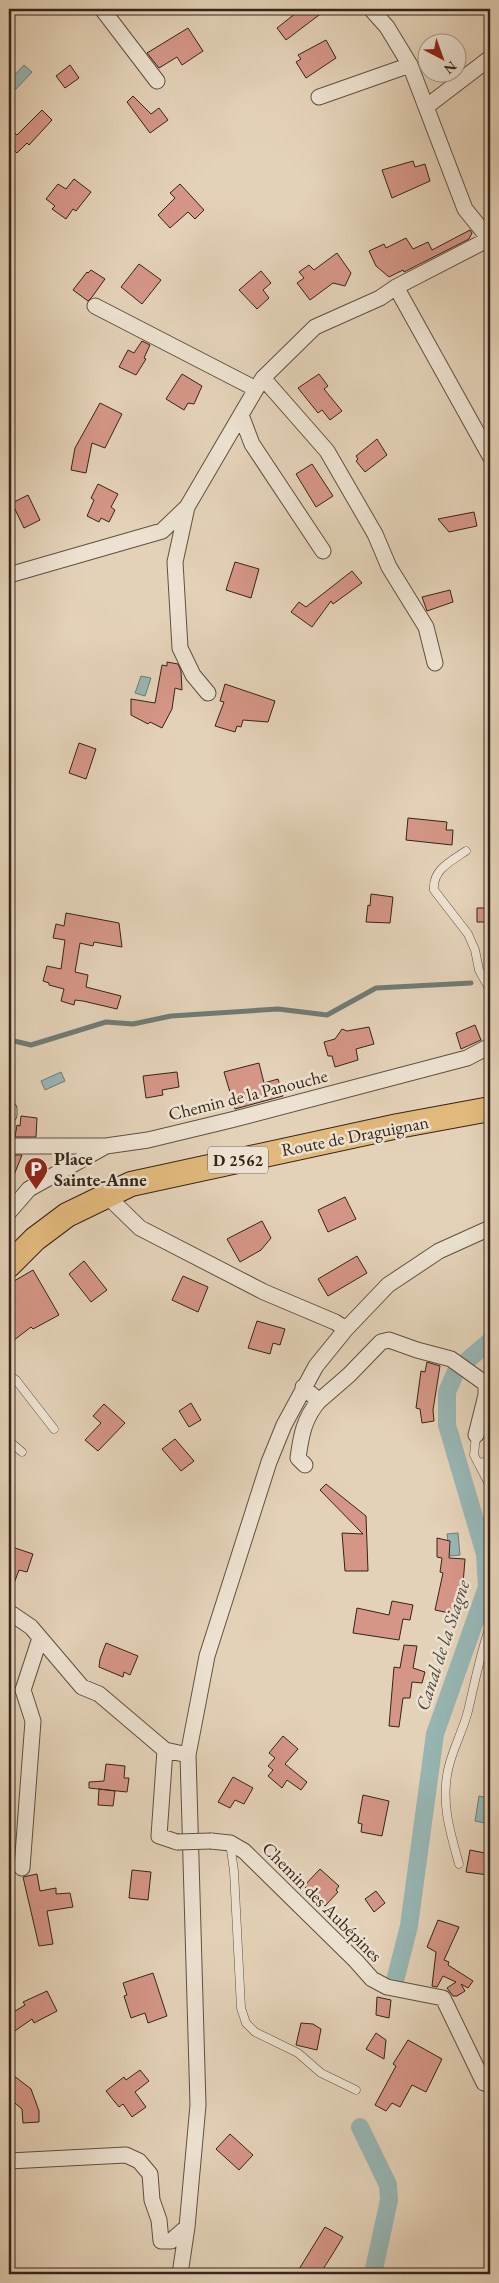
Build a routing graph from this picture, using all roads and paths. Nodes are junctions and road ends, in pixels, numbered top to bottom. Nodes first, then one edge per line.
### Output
1 (102, 9) edge
2 (371, 9) edge
3 (490, 58) edge
4 (410, 65) junction
5 (157, 81) dead end
6 (319, 97) dead end
7 (426, 107) junction
8 (490, 239) edge
9 (396, 287) junction
10 (95, 306) dead end
11 (259, 383) junction
12 (240, 415) junction
13 (490, 456) edge
14 (187, 507) junction
15 (323, 551) dead end
16 (9, 576) edge
17 (434, 663) dead end
18 (208, 693) dead end
19 (466, 851) dead end
20 (490, 990) edge
21 (490, 1046) edge
22 (9, 1109) edge
23 (490, 1109) edge
24 (9, 1115) edge
25 (9, 1146) edge
26 (106, 1146) junction
27 (106, 1195) junction
28 (9, 1212) edge
29 (490, 1228) edge
30 (9, 1265) edge
31 (346, 1329) junction
32 (9, 1375) edge
33 (303, 1388) junction
34 (319, 1401) junction
35 (54, 1429) dead end
36 (476, 1435) joint
37 (9, 1441) edge
38 (22, 1452) dead end
39 (490, 1461) edge
40 (478, 1464) junction
41 (304, 1465) dead end
42 (490, 1486) edge
43 (9, 1612) edge
44 (490, 1626) edge
45 (40, 1638) junction
46 (165, 1750) junction
47 (188, 1755) junction
48 (230, 1843) junction
49 (459, 1864) dead end
50 (22, 1868) dead end
51 (490, 2085) edge
52 (356, 2090) dead end
53 (9, 2161) edge
54 (187, 2228) junction
55 (180, 2274) edge

1 - 5 street
2 - 4 street
3 - 7 street
4 - 6 street
4 - 7 street
7 - 8 street
8 - 9 street
9 - 11 street
9 - 13 street
10 - 11 street
11 - 12 street
11 - 17 street
12 - 14 street
12 - 15 street
14 - 16 street
14 - 18 street
19 - 20 lane
21 - 26 street, Chemin de la Panouche
22 - 24 street
23 - 27 main road, Route de Draguignan / D 2562
25 - 26 street, Chemin de la Panouche
26 - 28 street
27 - 30 main road, Route de Draguignan / D 2562
27 - 31 street
29 - 31 street
31 - 33 street
32 - 35 lane
33 - 34 street
33 - 47 street
34 - 36 street
34 - 41 street
36 - 40 lane
37 - 38 lane
39 - 40 lane
40 - 42 lane
43 - 45 street
44 - 49 lane
45 - 46 street
45 - 50 street
46 - 47 street
46 - 48 street, Chemin des Aubépines, bridge
47 - 54 street
48 - 51 street, Chemin des Aubépines
48 - 52 lane
53 - 54 street
54 - 55 street

